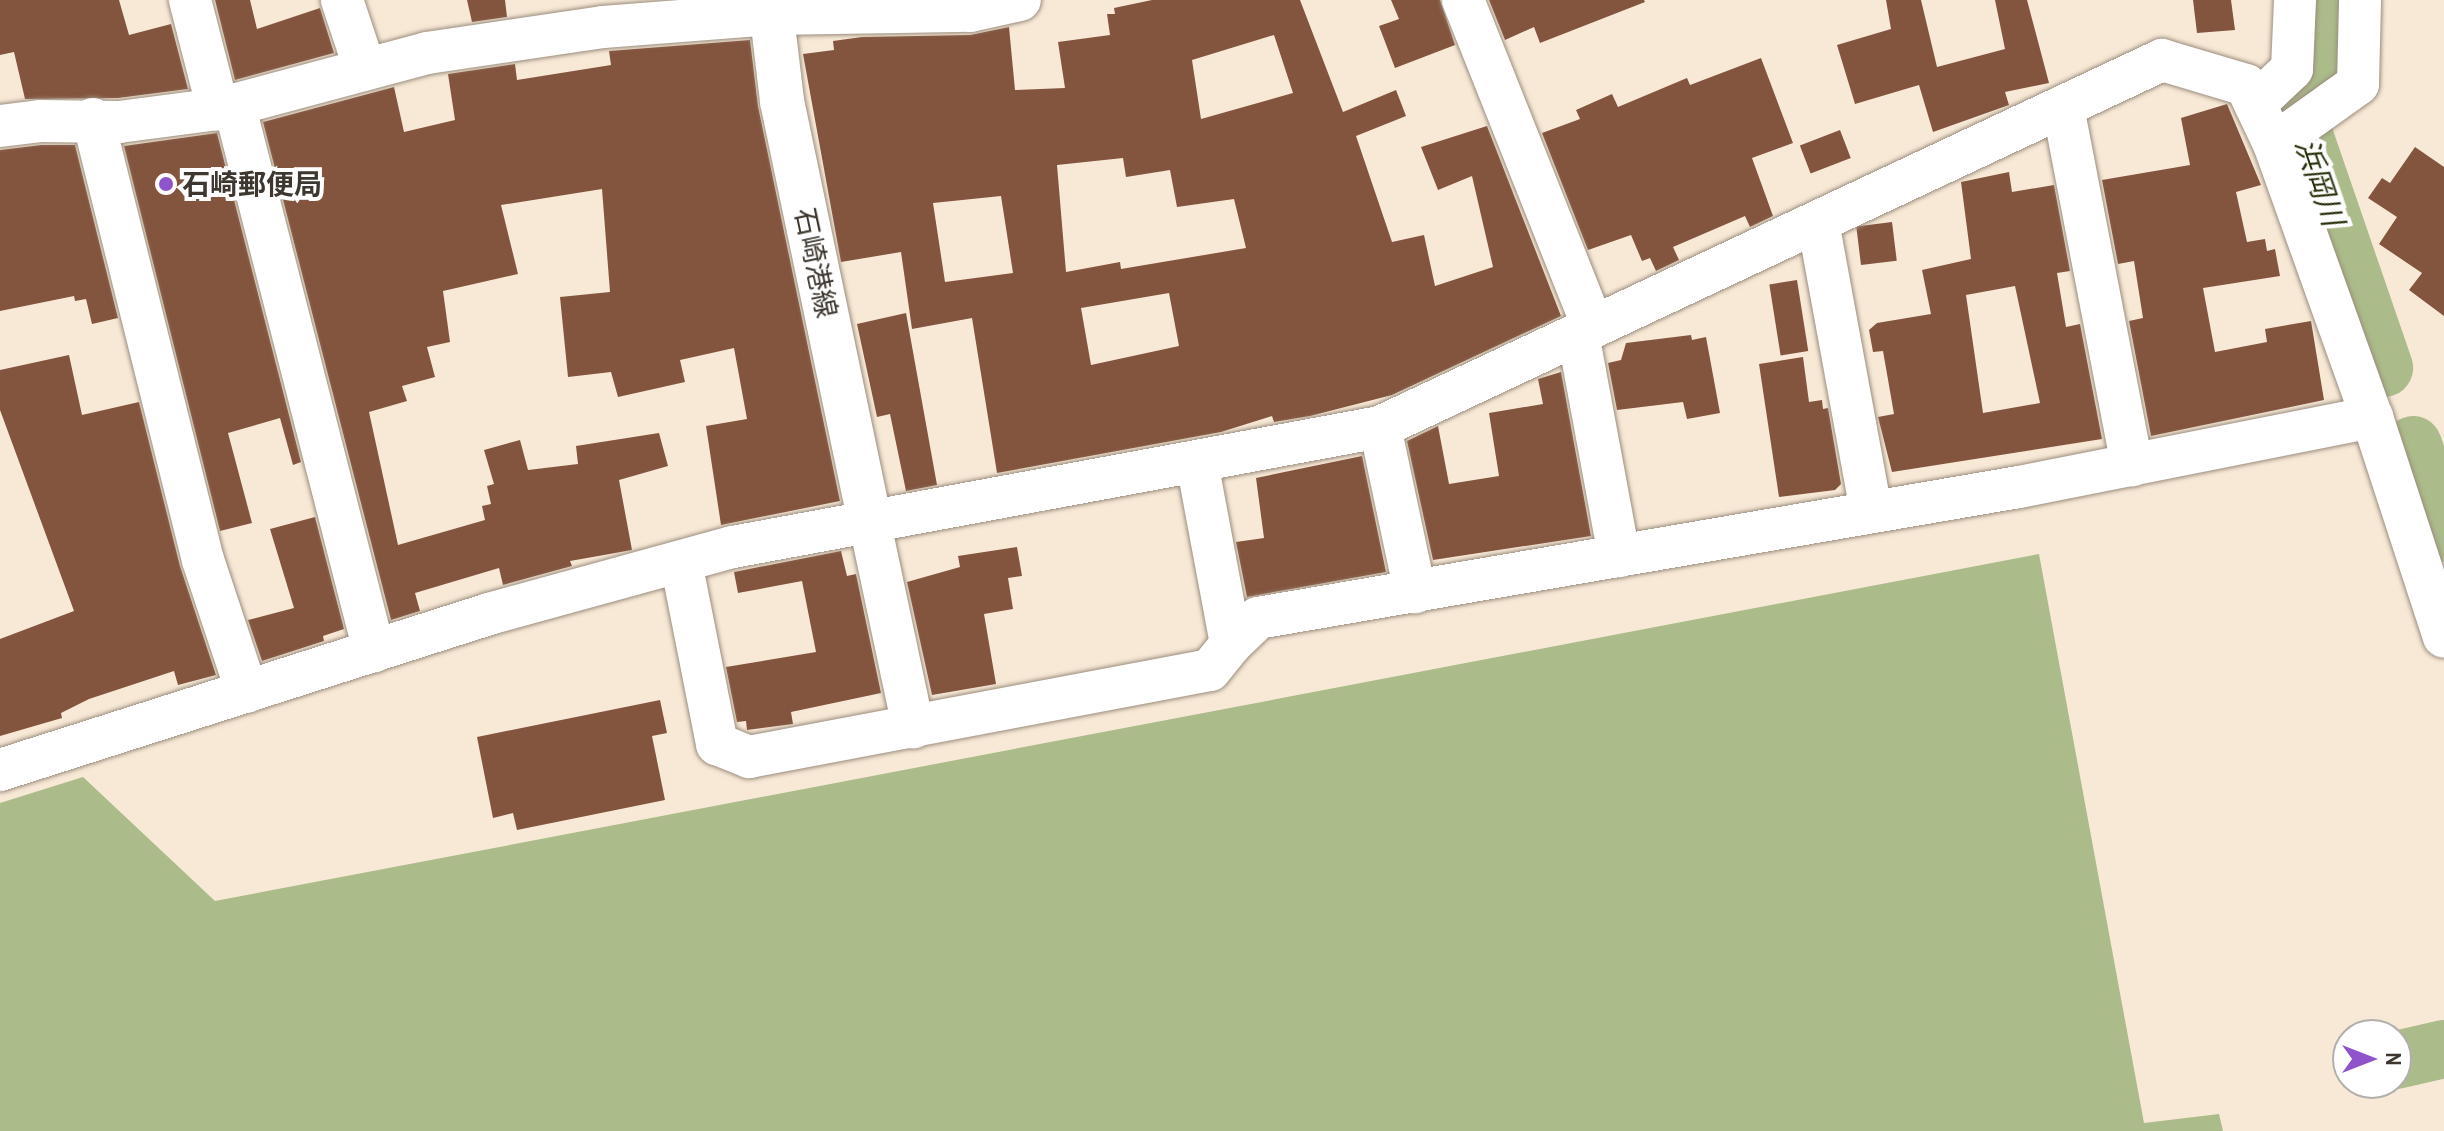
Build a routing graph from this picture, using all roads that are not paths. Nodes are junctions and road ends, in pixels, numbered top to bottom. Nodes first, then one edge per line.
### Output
1 (190, 0) edge
2 (342, 0) edge
3 (1020, 0) edge
4 (1463, 0) edge
5 (2295, 0) edge
6 (2360, 0) edge
7 (771, 7) edge
8 (365, 69) junction
9 (2255, 104) junction
10 (226, 107) junction
11 (2063, 107) junction
12 (93, 119) junction
13 (0, 126) edge
14 (2274, 144) junction
15 (1818, 222) junction
16 (1586, 331) junction
17 (2372, 417) junction
18 (1380, 427) junction
19 (1197, 463) junction
20 (2132, 465) junction
21 (1871, 512) junction
22 (870, 524) junction
23 (1619, 556) junction
24 (681, 562) junction
25 (1415, 592) junction
26 (2444, 637) edge
27 (1231, 644) junction
28 (374, 651) junction
29 (247, 692) junction
30 (913, 727) junction
31 (0, 770) edge

1 - 10 street
2 - 8 street
3 - 7 street
4 - 16 street
5 - 9 street
6 - 14 street
7 - 8 street
7 - 22 main road, 石崎港線
8 - 10 street
9 - 11 street
9 - 14 street
10 - 12 street
10 - 28 street
11 - 15 street
11 - 20 street
12 - 13 street
12 - 29 street
14 - 17 street
15 - 16 street
15 - 21 street
16 - 18 street
16 - 23 street
17 - 20 street
17 - 26 street
18 - 19 street
18 - 25 street
19 - 22 street
19 - 27 street
20 - 21 street
21 - 23 street
22 - 24 street
22 - 30 street
23 - 25 street
24 - 28 street
24 - 30 street
25 - 27 street
27 - 30 street
28 - 29 street
29 - 31 street

